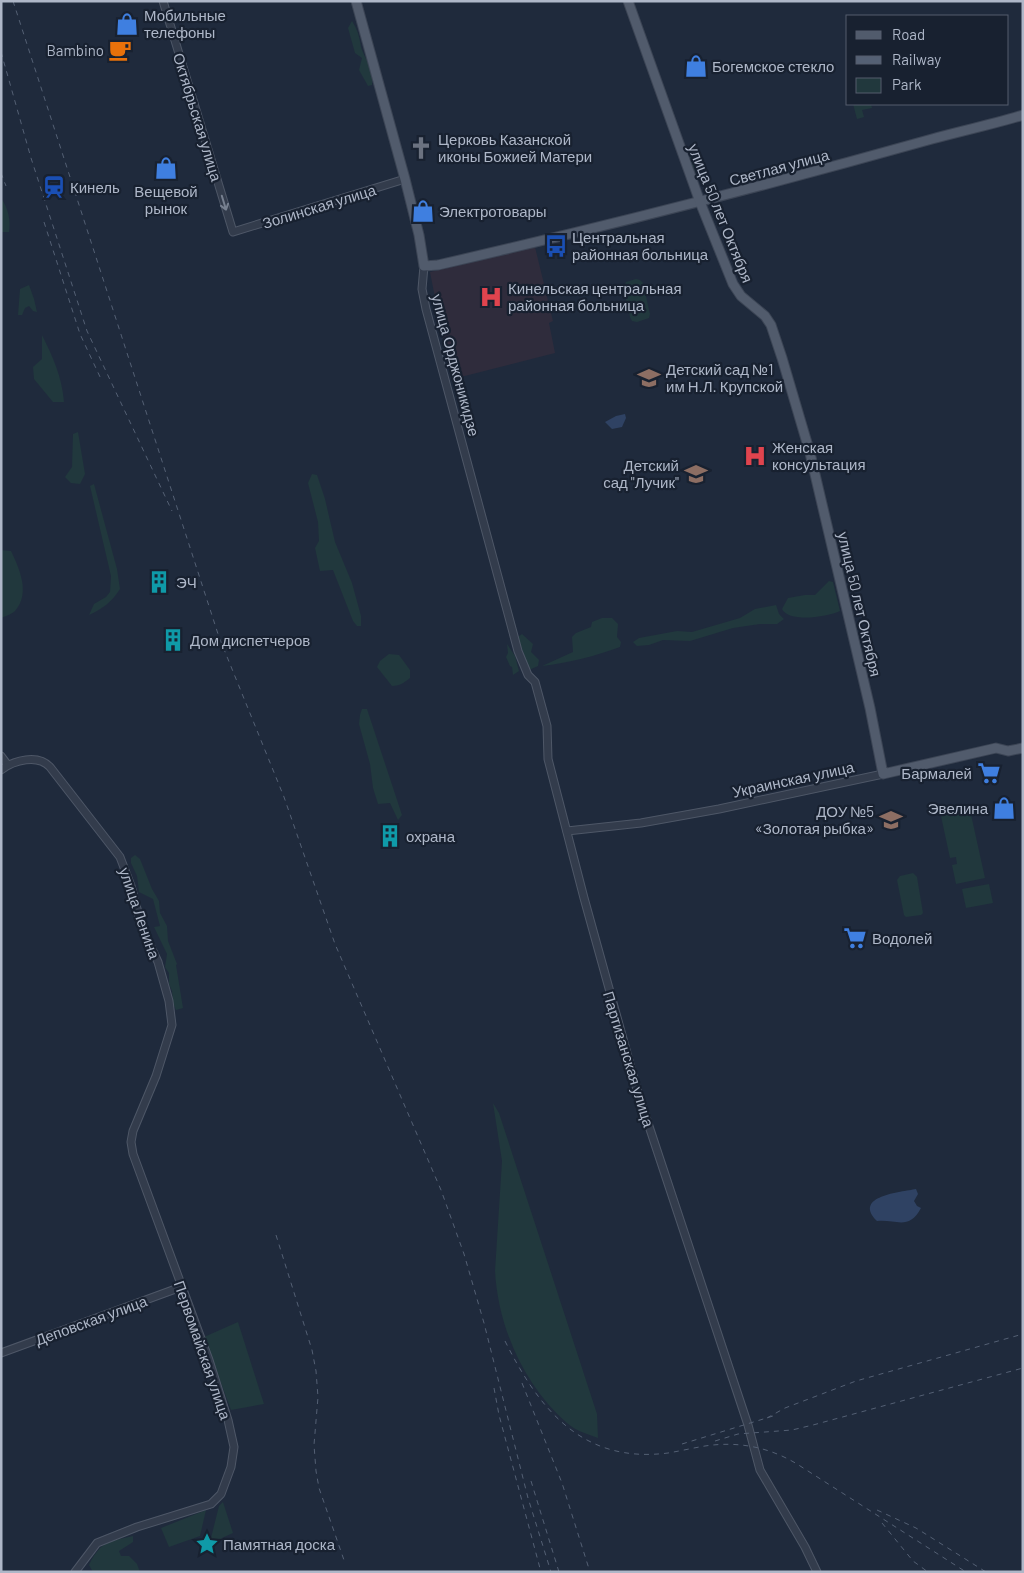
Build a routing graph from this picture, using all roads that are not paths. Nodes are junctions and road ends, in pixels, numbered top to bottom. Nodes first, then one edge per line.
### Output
1 (163, 1) edge
2 (356, 1) edge
3 (628, 1) edge
4 (1023, 115) edge
5 (405, 179) junction
6 (700, 202) junction
7 (233, 232) joint
8 (424, 266) junction
9 (528, 675) joint
10 (1023, 748) edge
11 (1, 756) edge
12 (8, 764) junction
13 (1, 770) edge
14 (883, 774) junction
15 (567, 830) junction
16 (133, 1131) joint
17 (181, 1287) junction
18 (1, 1353) edge
19 (75, 1572) edge
20 (817, 1572) edge

1 -> 7 street, Октябрьская улица
2 - 5 main road, улица Орджоникидзе
3 - 6 main road, улица 50 лет Октября
4 - 6 main road, Светлая улица
5 - 7 street, Золинская улица
5 - 8 main road, улица Орджоникидзе
6 - 8 main road, Светлая улица
6 - 14 main road, улица 50 лет Октября
8 - 9 street, улица Орджоникидзе
9 - 15 street, Партизанская улица
10 - 14 main road, Украинская улица
11 - 12 street
12 - 13 street
12 - 16 street, улица Ленина
14 - 15 street, Украинская улица
15 - 20 street, Партизанская улица
16 - 17 street, Первомайская улица
17 - 18 street, Деповская улица
17 - 19 street, Первомайская улица

